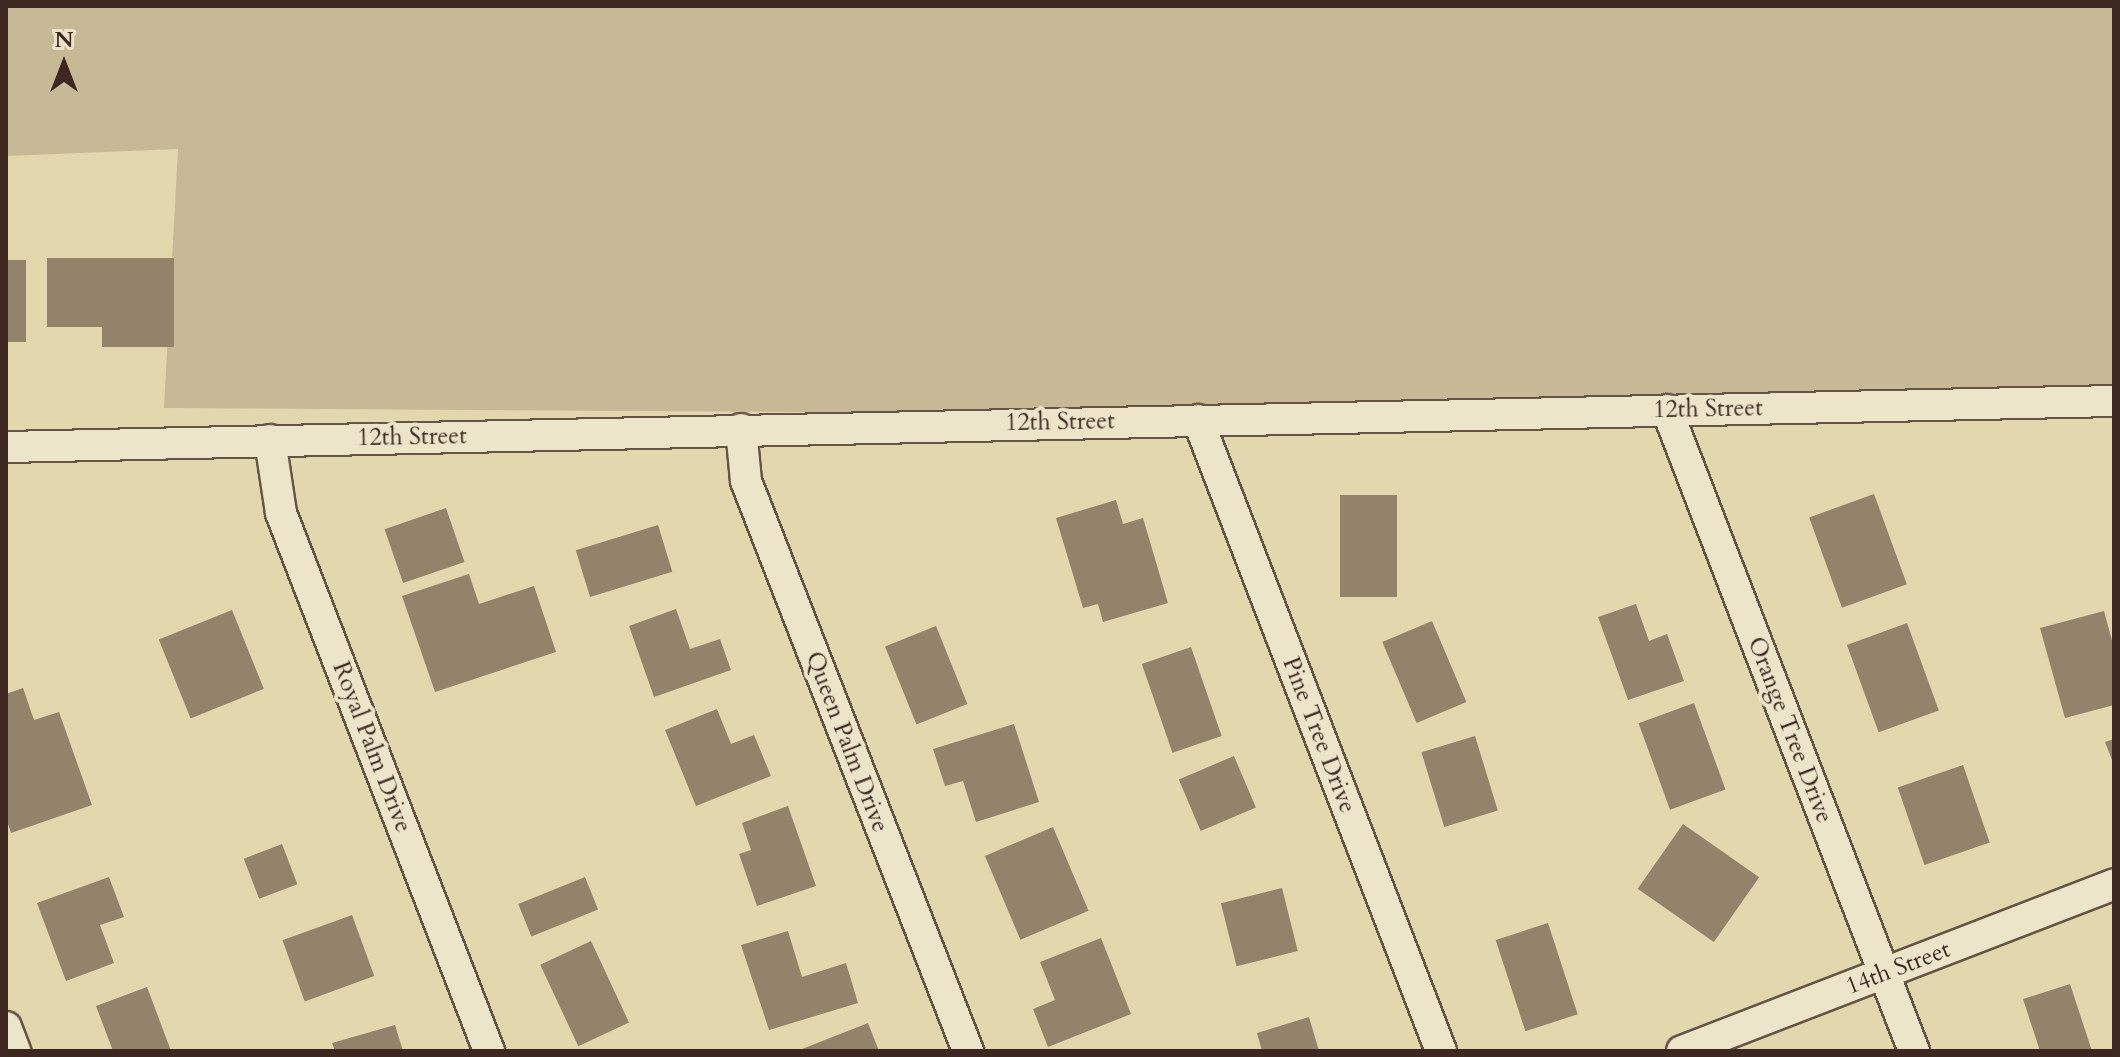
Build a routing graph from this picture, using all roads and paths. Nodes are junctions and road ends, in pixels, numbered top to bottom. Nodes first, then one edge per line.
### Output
1 (2114, 401) edge
2 (1667, 410) junction
3 (1198, 420) junction
4 (741, 429) junction
5 (270, 440) junction
6 (6, 447) edge
7 (2114, 884) edge
8 (1884, 973) junction
9 (6, 1027) edge
10 (15, 1051) edge
11 (489, 1051) edge
12 (968, 1051) edge
13 (1441, 1051) edge
14 (1682, 1051) edge
15 (1914, 1051) edge

1 - 2 street, 12th Street
2 - 3 street, 12th Street
2 - 8 street, Orange Tree Drive
3 - 4 street, 12th Street
3 - 13 street, Pine Tree Drive
4 - 5 street, 12th Street
4 - 12 street, Queen Palm Drive
5 - 6 street, 12th Street
5 - 11 street, Royal Palm Drive
7 - 8 street, 14th Street
8 - 14 street, 14th Street
8 - 15 street, Orange Tree Drive
9 - 10 street

